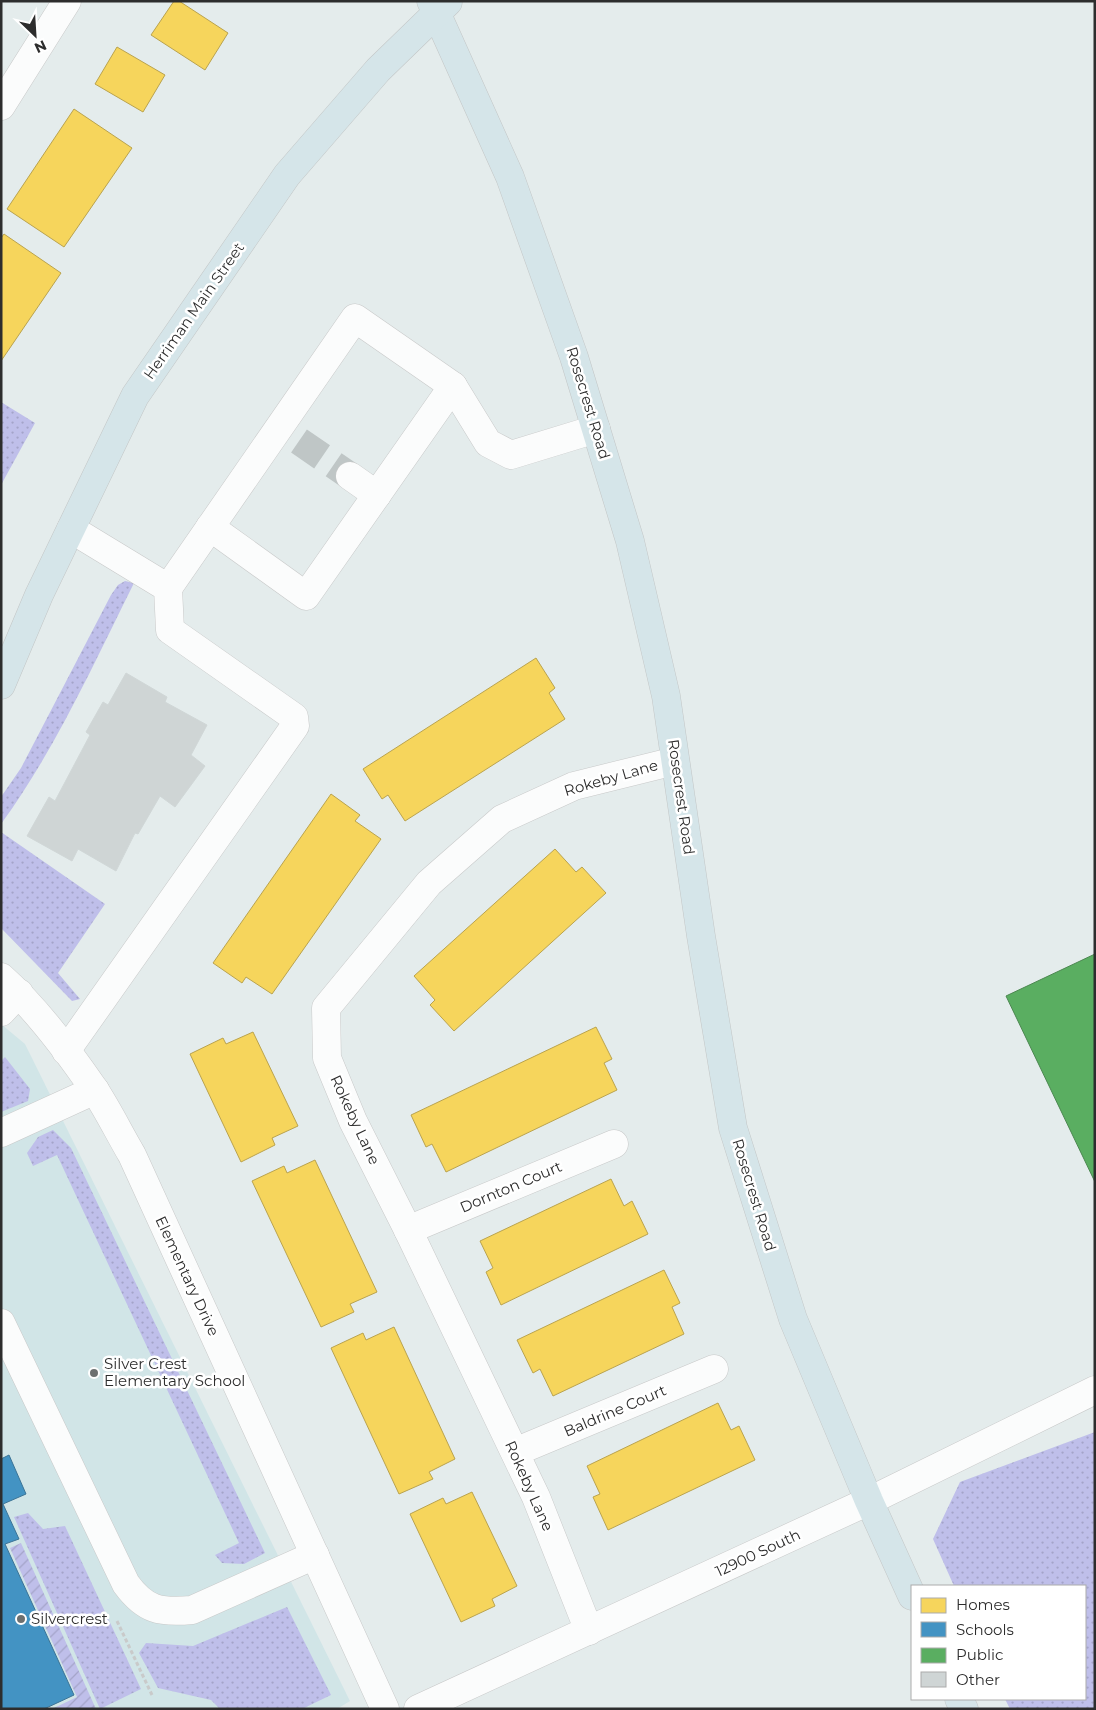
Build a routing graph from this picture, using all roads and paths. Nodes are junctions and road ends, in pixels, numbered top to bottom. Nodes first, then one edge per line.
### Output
1 (67, 1) edge
2 (439, 5) edge
3 (1, 106) edge
4 (454, 386) junction
5 (596, 429) junction
6 (350, 476) tunnel mouth
7 (377, 495) junction
8 (210, 527) junction
9 (71, 529) junction
10 (168, 588) junction
11 (5, 676) edge
12 (675, 761) junction
13 (7, 994) edge
14 (66, 1051) junction
15 (95, 1090) junction
16 (1, 1133) edge
17 (614, 1144) dead end
18 (408, 1230) junction
19 (1, 1323) edge
20 (714, 1369) dead end
21 (1095, 1390) edge
22 (515, 1452) junction
23 (869, 1501) junction
24 (315, 1555) junction
25 (911, 1594) edge
26 (115, 1617) dead end
27 (589, 1631) junction
28 (152, 1695) dead end
29 (385, 1709) edge
30 (418, 1709) edge

1 - 3 street
2 - 5 main road, Rosecrest Road
2 - 9 main road, Herriman Main Street
4 - 5 street
4 - 7 street
4 - 8 street
5 - 12 main road, Rosecrest Road
6 - 7 street
7 - 8 street
8 - 10 street
9 - 10 street
9 - 11 main road, Herriman Main Street
10 - 14 street
12 - 18 street, Rokeby Lane
12 - 23 main road, Rosecrest Road
13 - 14 street, Elementary Drive
14 - 15 street, Elementary Drive
15 - 16 street
15 - 24 street, Elementary Drive
17 - 18 street, Dornton Court
18 - 22 street, Rokeby Lane
19 - 24 street
20 - 22 street, Baldrine Court
21 - 23 street, 12900 South
22 - 27 street, Rokeby Lane
23 - 25 main road, Rosecrest Road
23 - 27 street, 12900 South
24 - 29 street, Elementary Drive
26 - 28 path
27 - 30 street, 12900 South

